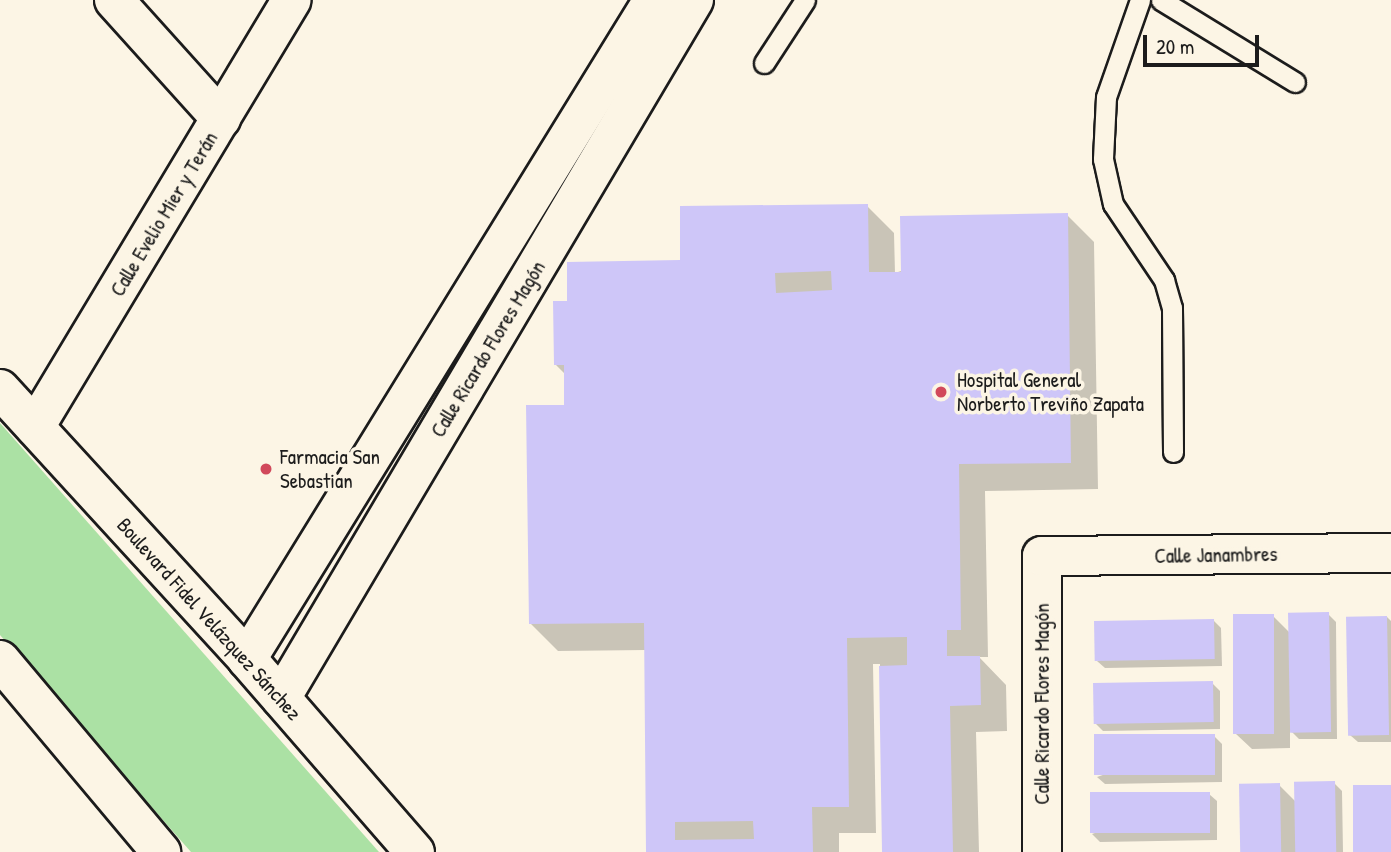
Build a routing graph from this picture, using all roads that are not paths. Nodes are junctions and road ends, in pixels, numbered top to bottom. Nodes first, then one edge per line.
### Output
1 (114, 0) edge
2 (292, 0) edge
3 (653, 0) edge
4 (694, 0) edge
5 (805, 0) edge
6 (1140, 0) edge
7 (1161, 0) edge
8 (764, 63) dead end
9 (1295, 82) dead end
10 (221, 118) junction
11 (496, 254) junction
12 (530, 277) junction
13 (0, 389) edge
14 (35, 427) junction
15 (1174, 452) dead end
16 (1391, 553) edge
17 (1042, 556) joint
18 (247, 659) junction
19 (0, 660) edge
20 (281, 698) junction
21 (161, 852) edge
22 (415, 852) edge
23 (1042, 852) edge

1 - 10 street
2 - 10 street, Calle Evelio Mier y Terán
3 - 11 street, Calle Ricardo Flores Magón
4 - 12 street, Calle Ricardo Flores Magón
5 - 8 lane
6 - 15 lane
7 - 9 lane
10 - 14 street, Calle Evelio Mier y Terán
11 - 12 street
11 - 18 street, Calle Ricardo Flores Magón
12 - 20 street, Calle Ricardo Flores Magón
13 - 14 street, Boulevard Fidel Velázquez Sánchez
14 - 18 street, Boulevard Fidel Velázquez Sánchez
16 - 17 street, Calle Janambres
17 - 23 street, Calle Ricardo Flores Magón
18 - 20 street, Boulevard Fidel Velázquez Sánchez
19 - 21 street
20 - 22 street, Boulevard Fidel Velázquez Sánchez

